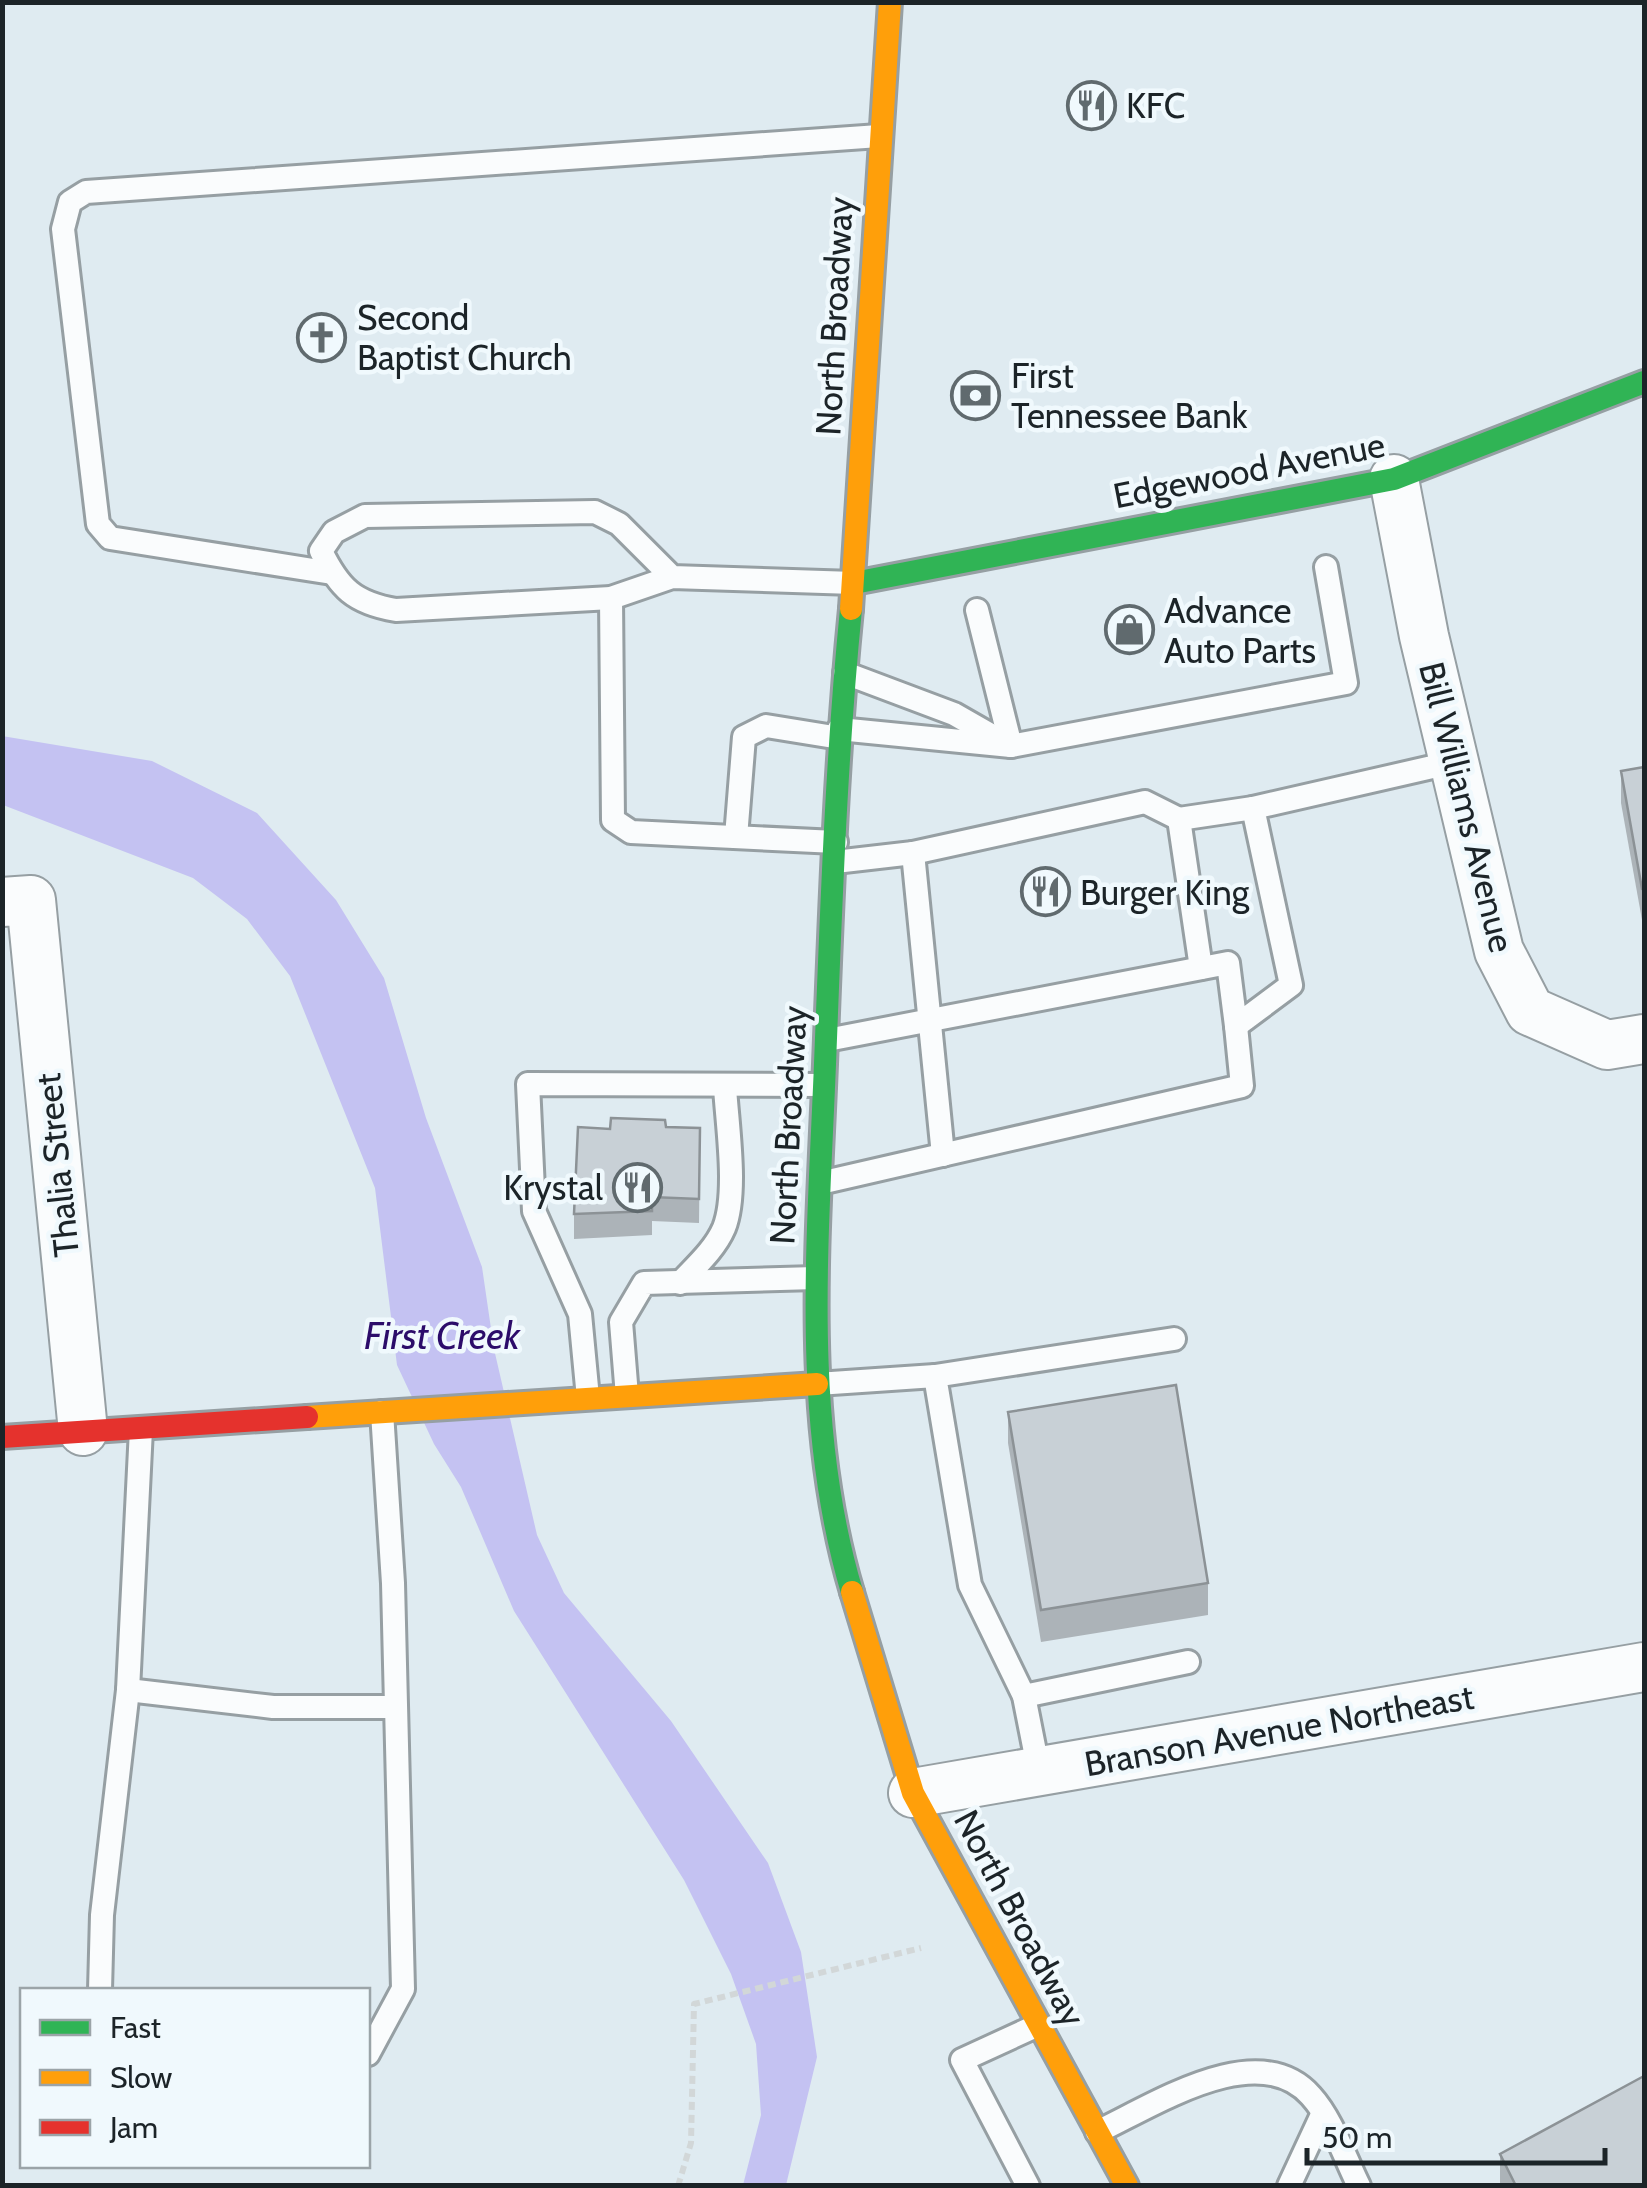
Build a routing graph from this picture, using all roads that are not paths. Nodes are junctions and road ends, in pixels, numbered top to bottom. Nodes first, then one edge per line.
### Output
1 (890, 2) edge
2 (880, 136) junction
3 (1644, 382) edge
4 (1394, 479) junction
5 (1326, 567) dead end
6 (332, 574) junction
7 (672, 577) junction
8 (854, 584) junction
9 (611, 598) junction
10 (977, 610) dead end
11 (845, 672) junction
12 (839, 733) junction
13 (1011, 746) junction
14 (1454, 762) junction
15 (1253, 808) junction
16 (1178, 819) junction
17 (736, 837) junction
18 (835, 852) junction
19 (914, 854) junction
20 (17, 901) edge
21 (1201, 968) junction
22 (931, 1020) junction
23 (1236, 1026) junction
24 (1644, 1039) edge
25 (826, 1040) junction
26 (824, 1085) junction
27 (725, 1086) junction
28 (943, 1155) junction
29 (820, 1182) junction
30 (816, 1278) junction
31 (680, 1283) junction
32 (1174, 1339) dead end
33 (934, 1376) junction
34 (817, 1384) junction
35 (627, 1396) junction
36 (588, 1398) junction
37 (393, 1409) junction
38 (141, 1428) junction
39 (84, 1431) junction
40 (2, 1437) edge
41 (1188, 1662) dead end
42 (1644, 1667) edge
43 (128, 1690) junction
44 (1024, 1696) junction
45 (396, 1707) junction
46 (1039, 1772) junction
47 (913, 1793) junction
48 (100, 1988) edge
49 (1036, 2026) junction
50 (370, 2050) edge
51 (1322, 2116) junction
52 (1096, 2132) junction
53 (1028, 2186) edge
54 (1127, 2186) edge
55 (1289, 2186) edge
56 (1359, 2186) edge

1 - 2 main road, North Broadway
2 - 6 lane
2 - 8 main road, North Broadway
3 - 4 main road, Edgewood Avenue
4 - 8 main road, Edgewood Avenue
4 - 14 street, Bill Williams Avenue
5 - 13 lane
6 - 7 lane
6 - 9 lane
7 - 8 lane
7 - 9 lane
8 - 11 main road, North Broadway
9 - 17 lane
10 - 13 lane
11 - 12 main road, North Broadway
11 - 13 lane
12 - 13 lane
12 - 17 lane
12 - 18 main road, North Broadway
14 - 15 lane
14 - 24 street, Bill Williams Avenue
15 - 16 lane
15 - 23 lane
16 - 19 lane
16 - 21 lane
17 - 18 lane
18 - 19 lane
18 - 25 main road, North Broadway
19 - 22 lane
20 - 39 street, Thalia Street
21 - 22 lane
21 - 23 lane
22 - 25 lane
22 - 28 lane
23 - 28 lane
25 - 26 main road, North Broadway
26 - 27 lane
26 - 29 main road, North Broadway
27 - 31 lane
27 - 36 lane
28 - 29 lane
29 - 30 main road, North Broadway
30 - 31 lane
30 - 34 main road, North Broadway
31 - 35 lane
32 - 33 lane
33 - 34 lane
33 - 44 lane
34 - 35 main road
34 - 47 main road, North Broadway
35 - 36 main road
36 - 37 main road
37 - 38 main road
37 - 45 lane
38 - 39 main road
38 - 43 lane
39 - 40 main road
41 - 44 lane
42 - 46 street, Branson Avenue Northeast
43 - 45 lane
43 - 48 lane
44 - 46 lane
45 - 50 lane
46 - 47 street, Branson Avenue Northeast
47 - 49 main road, North Broadway
49 - 52 main road, North Broadway
49 - 53 lane
51 - 52 lane
51 - 55 lane
51 - 56 lane
52 - 54 main road, North Broadway

